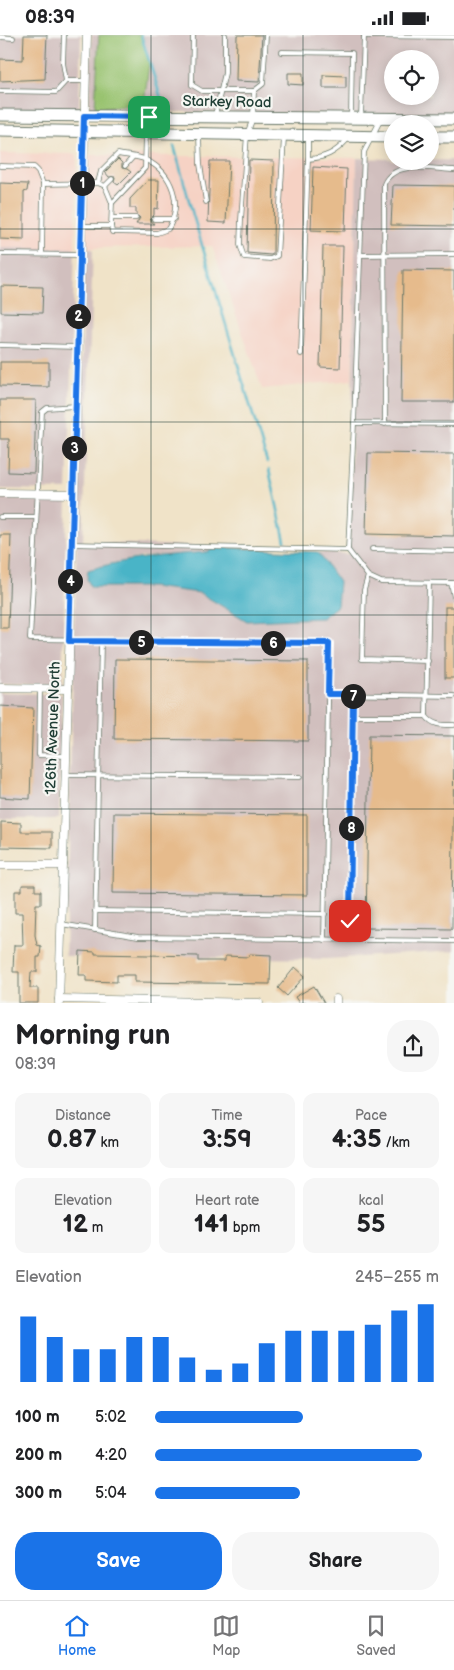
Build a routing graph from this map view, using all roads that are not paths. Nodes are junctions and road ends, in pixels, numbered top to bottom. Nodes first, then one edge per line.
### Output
1 (64, 35) edge
2 (87, 35) edge
3 (193, 35) edge
4 (225, 35) edge
5 (266, 35) edge
6 (364, 36) edge
7 (425, 36) edge
8 (0, 37) edge
9 (454, 37) edge
10 (13, 38) dead end
11 (282, 52) dead end
12 (66, 81) junction
13 (85, 81) junction
14 (222, 90) junction
15 (0, 91) edge
16 (254, 91) junction
17 (0, 115) edge
18 (84, 116) junction
19 (214, 117) junction
20 (253, 118) junction
21 (356, 119) junction
22 (381, 119) junction
23 (454, 119) edge
24 (0, 130) edge
25 (83, 132) junction
26 (146, 133) junction
27 (199, 133) junction
28 (247, 134) junction
29 (284, 135) junction
30 (308, 135) junction
31 (350, 136) junction
32 (373, 136) junction
33 (384, 137) edge
34 (439, 137) edge
35 (454, 137) edge
36 (133, 157) junction
37 (308, 159) junction
38 (145, 160) junction
39 (0, 166) edge
40 (125, 166) dead end
41 (454, 170) edge
42 (112, 179) dead end
43 (98, 183) junction
44 (43, 184) junction
45 (82, 184) junction
46 (105, 186) junction
47 (206, 202) dead end
48 (112, 203) junction
49 (112, 218) junction
50 (136, 218) dead end
51 (154, 219) dead end
52 (174, 219) junction
53 (80, 226) junction
54 (111, 226) junction
55 (0, 254) edge
56 (42, 254) junction
57 (80, 255) junction
58 (360, 255) junction
59 (384, 255) junction
60 (454, 255) edge
61 (0, 345) edge
62 (77, 347) junction
63 (301, 354) dead end
64 (75, 406) junction
65 (354, 423) junction
66 (385, 424) junction
67 (454, 424) edge
68 (0, 493) edge
69 (36, 494) junction
70 (72, 495) junction
71 (0, 517) edge
72 (36, 517) junction
73 (71, 544) junction
74 (372, 549) dead end
75 (348, 550) junction
76 (454, 551) edge
77 (368, 576) junction
78 (429, 583) junction
79 (453, 583) edge
80 (454, 597) edge
81 (69, 641) junction
82 (101, 641) junction
83 (428, 661) junction
84 (0, 688) edge
85 (40, 689) junction
86 (68, 689) junction
87 (328, 694) junction
88 (353, 694) junction
89 (427, 695) junction
90 (454, 696) edge
91 (353, 716) junction
92 (426, 716) junction
93 (454, 725) edge
94 (66, 756) junction
95 (65, 775) junction
96 (98, 775) junction
97 (300, 777) dead end
98 (0, 865) edge
99 (63, 865) junction
100 (95, 911) junction
101 (325, 914) junction
102 (61, 923) junction
103 (95, 930) junction
104 (324, 940) junction
105 (349, 940) junction
106 (454, 941) edge
107 (59, 1001) edge
108 (175, 1002) edge
109 (259, 1003) edge

1 - 12 lane
2 - 13 street, 126th Avenue North
3 - 14 lane
4 - 14 lane
5 - 16 lane
6 - 7 lane
6 - 21 lane
7 - 9 lane
8 - 10 lane
11 - 21 lane
12 - 13 lane
12 - 15 lane
13 - 18 street, 126th Avenue North
14 - 16 lane
14 - 19 lane
16 - 20 lane
17 - 18 main road, Starkey Road
18 - 19 main road, Starkey Road
18 - 25 street, 126th Avenue North
19 - 20 main road, Starkey Road
20 - 21 main road, Starkey Road
20 - 28 lane
21 - 22 main road, Starkey Road
22 - 23 main road, Starkey Road
22 - 32 lane
24 - 25 main road, Starkey Road
25 - 26 main road, Starkey Road
25 - 45 street, 126th Avenue North
26 - 27 main road, Starkey Road
26 - 38 lane
27 - 28 main road, Starkey Road
27 - 47 lane
28 - 29 main road, Starkey Road
28 - 29 lane
29 - 30 main road, Starkey Road
30 - 31 main road, Starkey Road
30 - 37 lane
31 - 32 main road, Starkey Road
31 - 37 lane
32 - 33 main road, Starkey Road
32 - 58 lane
34 - 35 main road
36 - 38 lane
36 - 40 lane
36 - 43 lane
37 - 63 lane
38 - 48 lane
38 - 52 lane
39 - 44 lane
41 - 59 lane
42 - 46 lane
43 - 45 lane
43 - 46 lane
44 - 45 lane
44 - 56 lane
45 - 53 street, 126th Avenue North
46 - 48 lane
48 - 49 lane
49 - 50 lane
49 - 54 lane
51 - 52 lane
52 - 54 lane
53 - 54 lane
53 - 57 street, 126th Avenue North
55 - 56 lane
56 - 57 lane
57 - 62 street, 126th Avenue North
58 - 59 lane
58 - 65 lane
59 - 60 lane
59 - 66 lane
61 - 62 lane
62 - 64 street, 126th Avenue North
64 - 69 lane
64 - 70 street, 126th Avenue North
65 - 66 lane
65 - 75 lane
66 - 67 lane
68 - 69 street
69 - 70 street
69 - 72 lane
70 - 73 street, 126th Avenue North
71 - 72 lane
72 - 81 lane
73 - 75 lane
73 - 81 street, 126th Avenue North
74 - 76 lane
75 - 77 lane
77 - 78 lane
77 - 83 lane
78 - 79 lane
78 - 83 lane
79 - 80 lane
81 - 82 lane
81 - 86 street, 126th Avenue North
82 - 87 lane
82 - 96 lane
83 - 89 lane
84 - 85 street
85 - 86 street
85 - 94 lane
86 - 94 street, 126th Avenue North
87 - 88 lane
87 - 101 lane
88 - 89 lane
88 - 91 lane
89 - 90 lane
89 - 92 lane
91 - 92 lane
91 - 105 lane
92 - 93 lane
94 - 95 street, 126th Avenue North
95 - 96 lane
95 - 99 street, 126th Avenue North
96 - 97 lane
96 - 100 lane
98 - 99 street
99 - 102 street, 126th Avenue North
100 - 101 lane
100 - 103 lane
101 - 104 lane
102 - 103 lane
102 - 107 street, 126th Avenue North
103 - 104 lane
104 - 105 lane
105 - 106 lane
107 - 108 street
108 - 109 street

